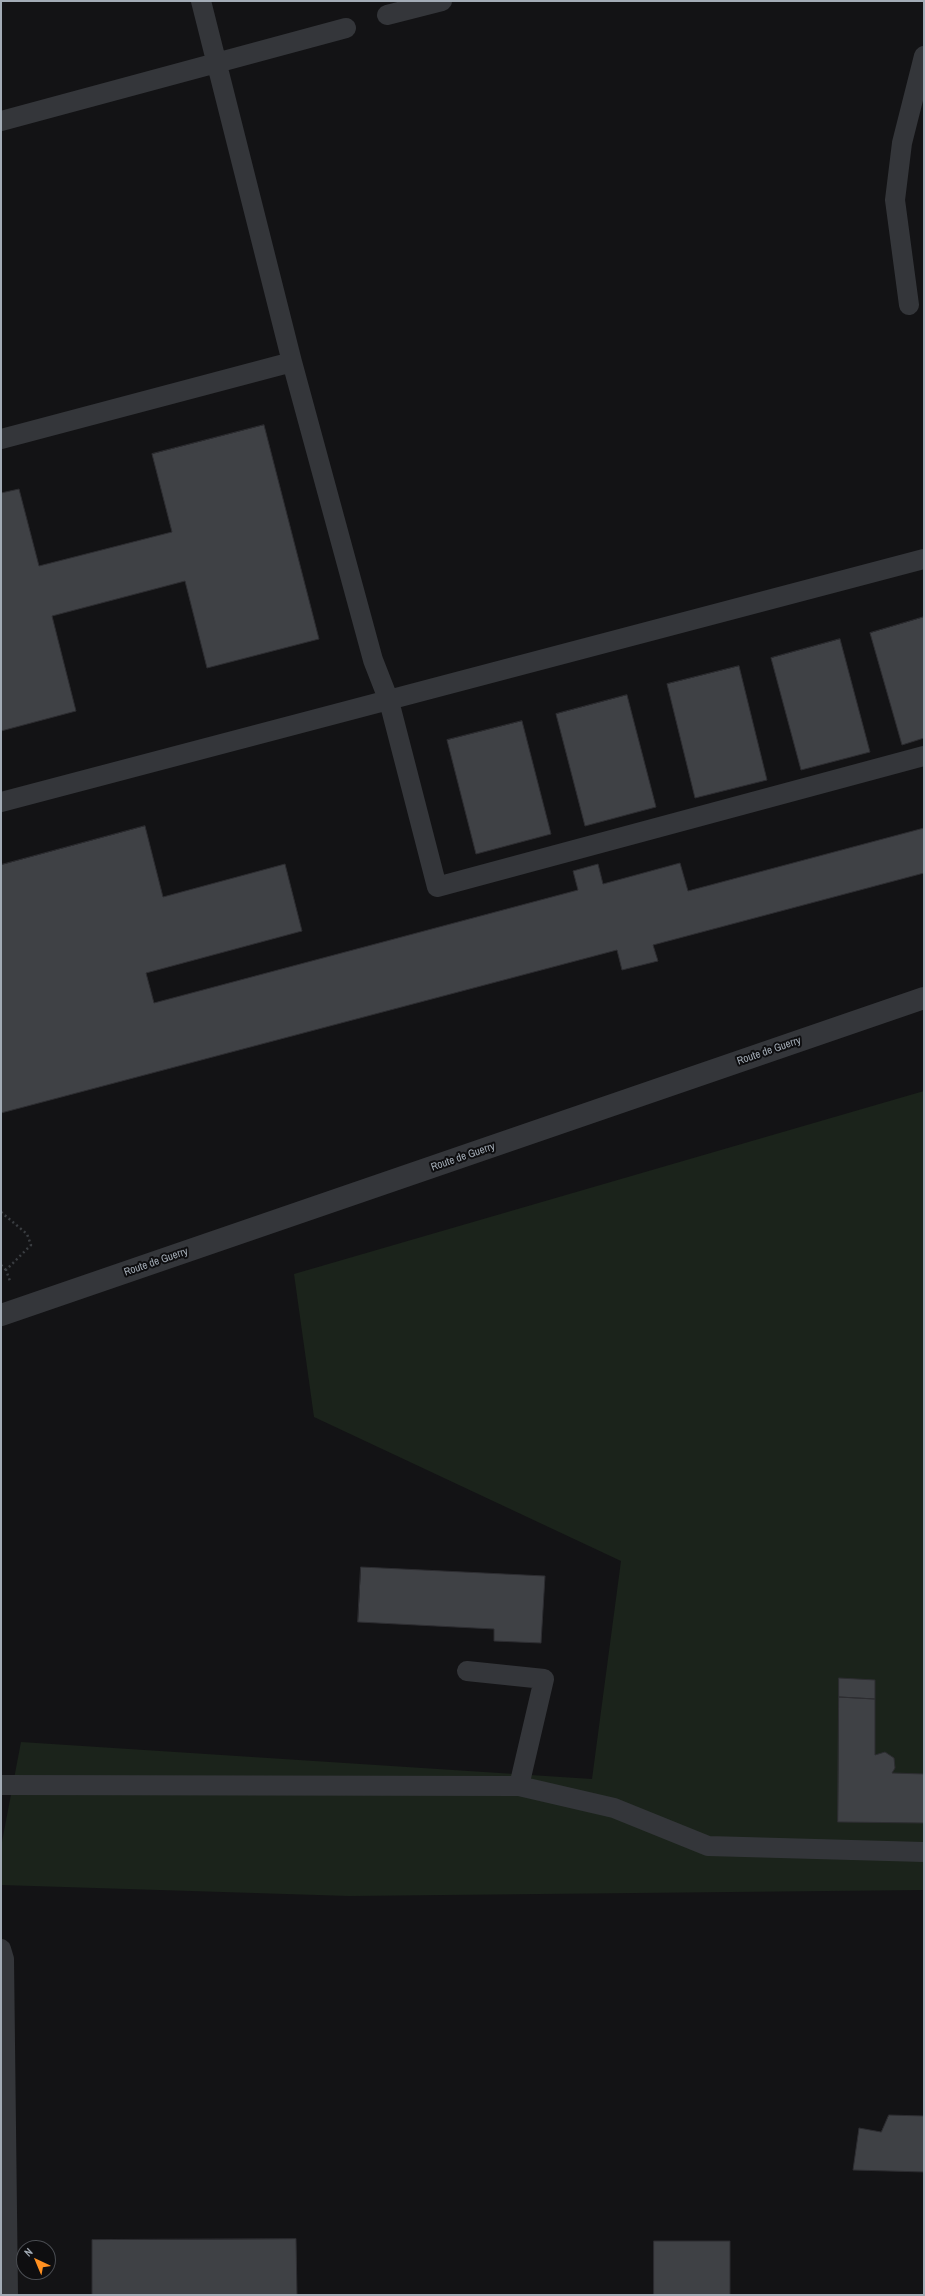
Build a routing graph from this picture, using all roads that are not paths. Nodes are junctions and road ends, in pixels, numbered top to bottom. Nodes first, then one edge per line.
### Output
1 (200, 1) edge
2 (442, 1) edge
3 (387, 15) dead end
4 (346, 28) dead end
5 (924, 56) edge
6 (216, 64) junction
7 (1, 121) edge
8 (909, 305) dead end
9 (292, 362) junction
10 (1, 439) edge
11 (924, 559) edge
12 (389, 701) junction
13 (924, 756) edge
14 (1, 802) edge
15 (923, 1000) edge
16 (9, 1312) edge
17 (467, 1671) dead end
18 (1, 1786) edge
19 (519, 1786) junction
20 (924, 1852) edge
21 (1, 1949) edge
22 (8, 2295) edge

1 - 6 lane
2 - 3 lane
4 - 6 lane
5 - 8 lane
6 - 7 lane
6 - 9 lane
9 - 10 lane
9 - 12 lane
11 - 12 lane
12 - 13 lane
12 - 14 lane
15 - 16 street, Route de Guerry
17 - 19 lane
18 - 19 lane
19 - 20 lane
21 - 22 lane

